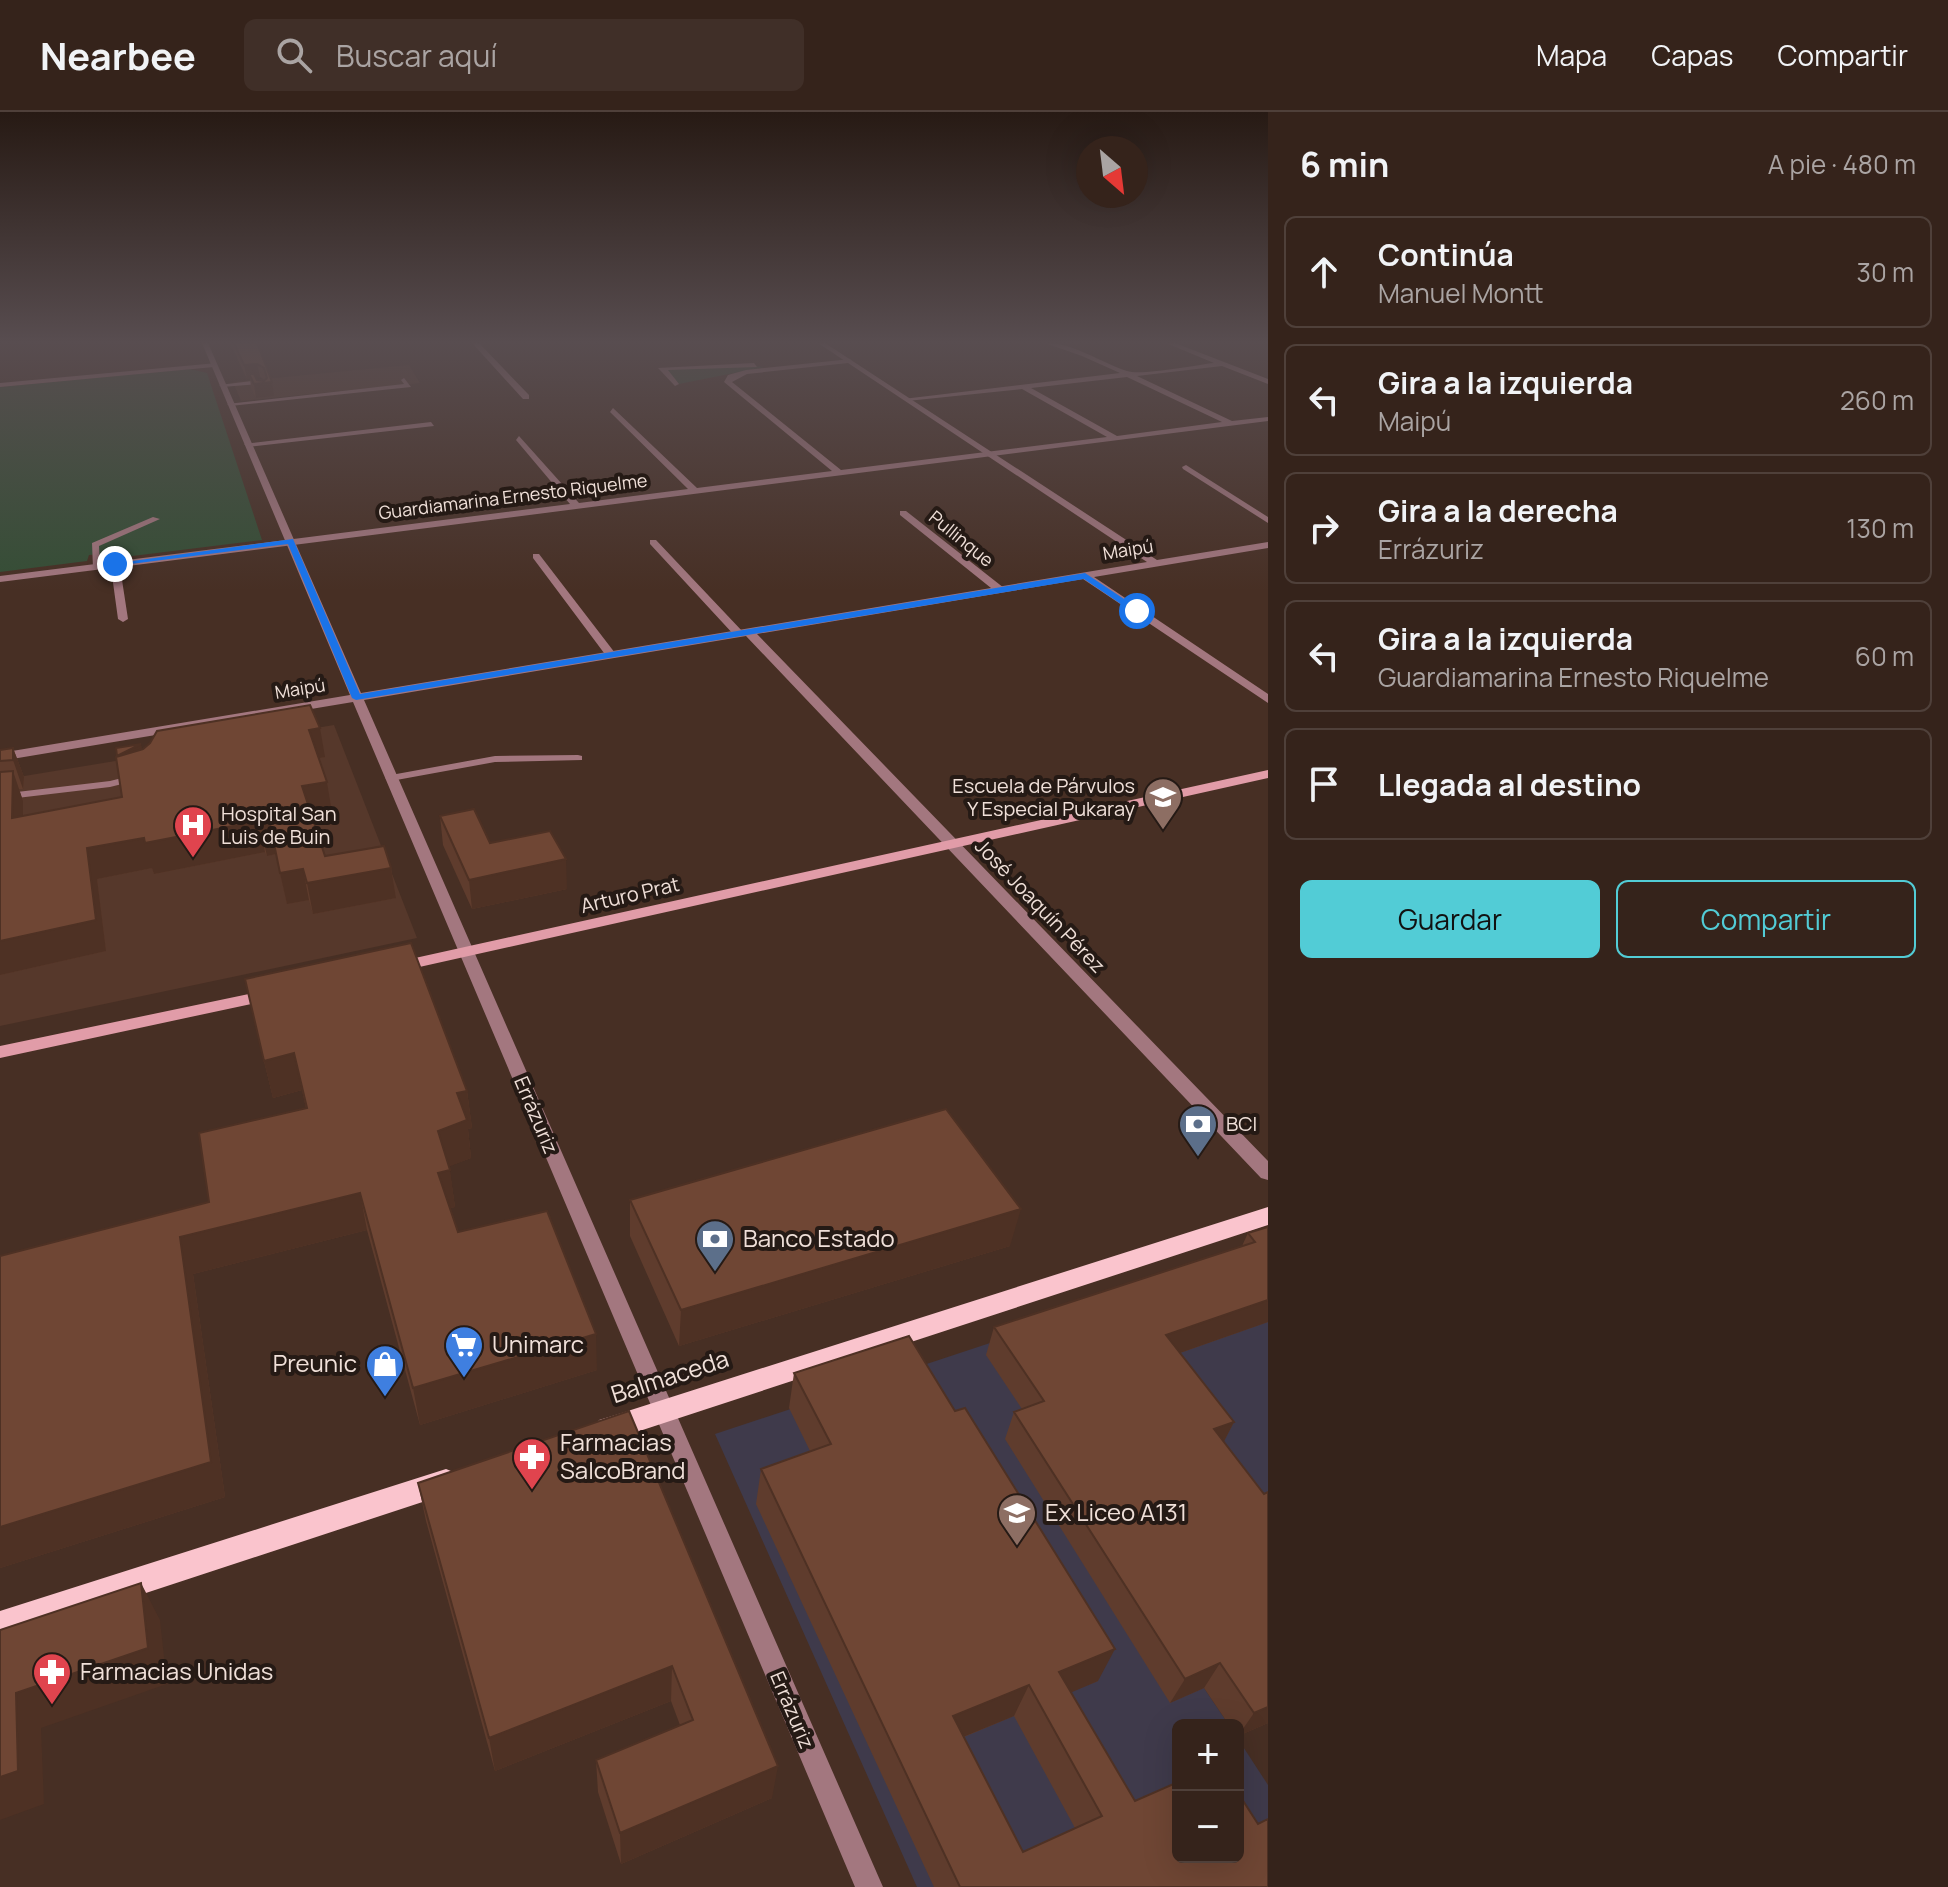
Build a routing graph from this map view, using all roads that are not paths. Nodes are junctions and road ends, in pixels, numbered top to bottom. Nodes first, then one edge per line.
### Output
1 (240, 426) edge
2 (414, 426) edge
3 (629, 426) edge
4 (780, 426) edge
5 (948, 426) edge
6 (1093, 426) edge
7 (1208, 426) edge
8 (519, 438) dead end
9 (1115, 438) junction
10 (248, 444) junction
11 (989, 453) junction
12 (1186, 467) dead end
13 (838, 472) junction
14 (694, 490) junction
15 (576, 505) junction
16 (903, 513) dead end
17 (156, 519) dead end
18 (1268, 521) edge
19 (1113, 535) junction
20 (291, 541) junction
21 (653, 542) dead end
22 (1268, 545) edge
23 (536, 556) dead end
24 (115, 564) junction
25 (1156, 564) junction
26 (96, 566) junction
27 (1125, 569) junction
28 (1085, 576) junction
29 (0, 579) edge
30 (1000, 590) junction
31 (123, 619) dead end
32 (744, 633) junction
33 (611, 655) junction
34 (356, 698) junction
35 (1268, 699) edge
36 (0, 757) edge
37 (578, 758) dead end
38 (149, 771) edge
39 (1268, 774) edge
40 (391, 778) junction
41 (0, 797) edge
42 (951, 843) junction
43 (466, 952) junction
44 (389, 969) edge
45 (282, 992) edge
46 (0, 1052) edge
47 (1268, 1173) edge
48 (1268, 1216) edge
49 (664, 1411) junction
50 (588, 1435) edge
51 (467, 1475) edge
52 (0, 1626) edge
53 (869, 1887) edge

1 - 10 street, Errázuriz
2 - 10 street
3 - 14 street
4 - 13 street
5 - 11 street
6 - 9 street
7 - 9 street, Guardiamarina Ernesto Riquelme
8 - 15 street
9 - 11 street, Guardiamarina Ernesto Riquelme
10 - 20 street, Errázuriz
11 - 13 street, Guardiamarina Ernesto Riquelme
11 - 19 street
12 - 18 lane
13 - 14 street, Guardiamarina Ernesto Riquelme
14 - 15 street, Guardiamarina Ernesto Riquelme
15 - 20 street, Guardiamarina Ernesto Riquelme
16 - 30 street, Pullinque
17 - 26 lane
19 - 25 street
19 - 27 street
20 - 24 street, Guardiamarina Ernesto Riquelme
20 - 34 street, Errázuriz
21 - 32 street, José Joaquín Pérez
22 - 25 street, Maipú
23 - 33 street
24 - 26 street, Guardiamarina Ernesto Riquelme
24 - 31 street
25 - 27 street, Maipú
26 - 29 street, Guardiamarina Ernesto Riquelme
27 - 28 street, Maipú
28 - 30 street, Maipú
28 - 35 street
30 - 32 street, Maipú
32 - 33 street, Maipú
32 - 42 street, José Joaquín Pérez
33 - 34 street, Maipú
34 - 36 street, Maipú
34 - 40 street, Errázuriz
37 - 40 lane
38 - 41 lane
39 - 42 main road, Arturo Prat
40 - 43 street, Errázuriz
42 - 43 main road, Arturo Prat
42 - 47 street, José Joaquín Pérez
43 - 44 main road, Arturo Prat
43 - 49 street, Errázuriz
45 - 46 main road
48 - 49 main road, Balmaceda
49 - 50 main road, Balmaceda
49 - 53 street, Errázuriz
51 - 52 main road

